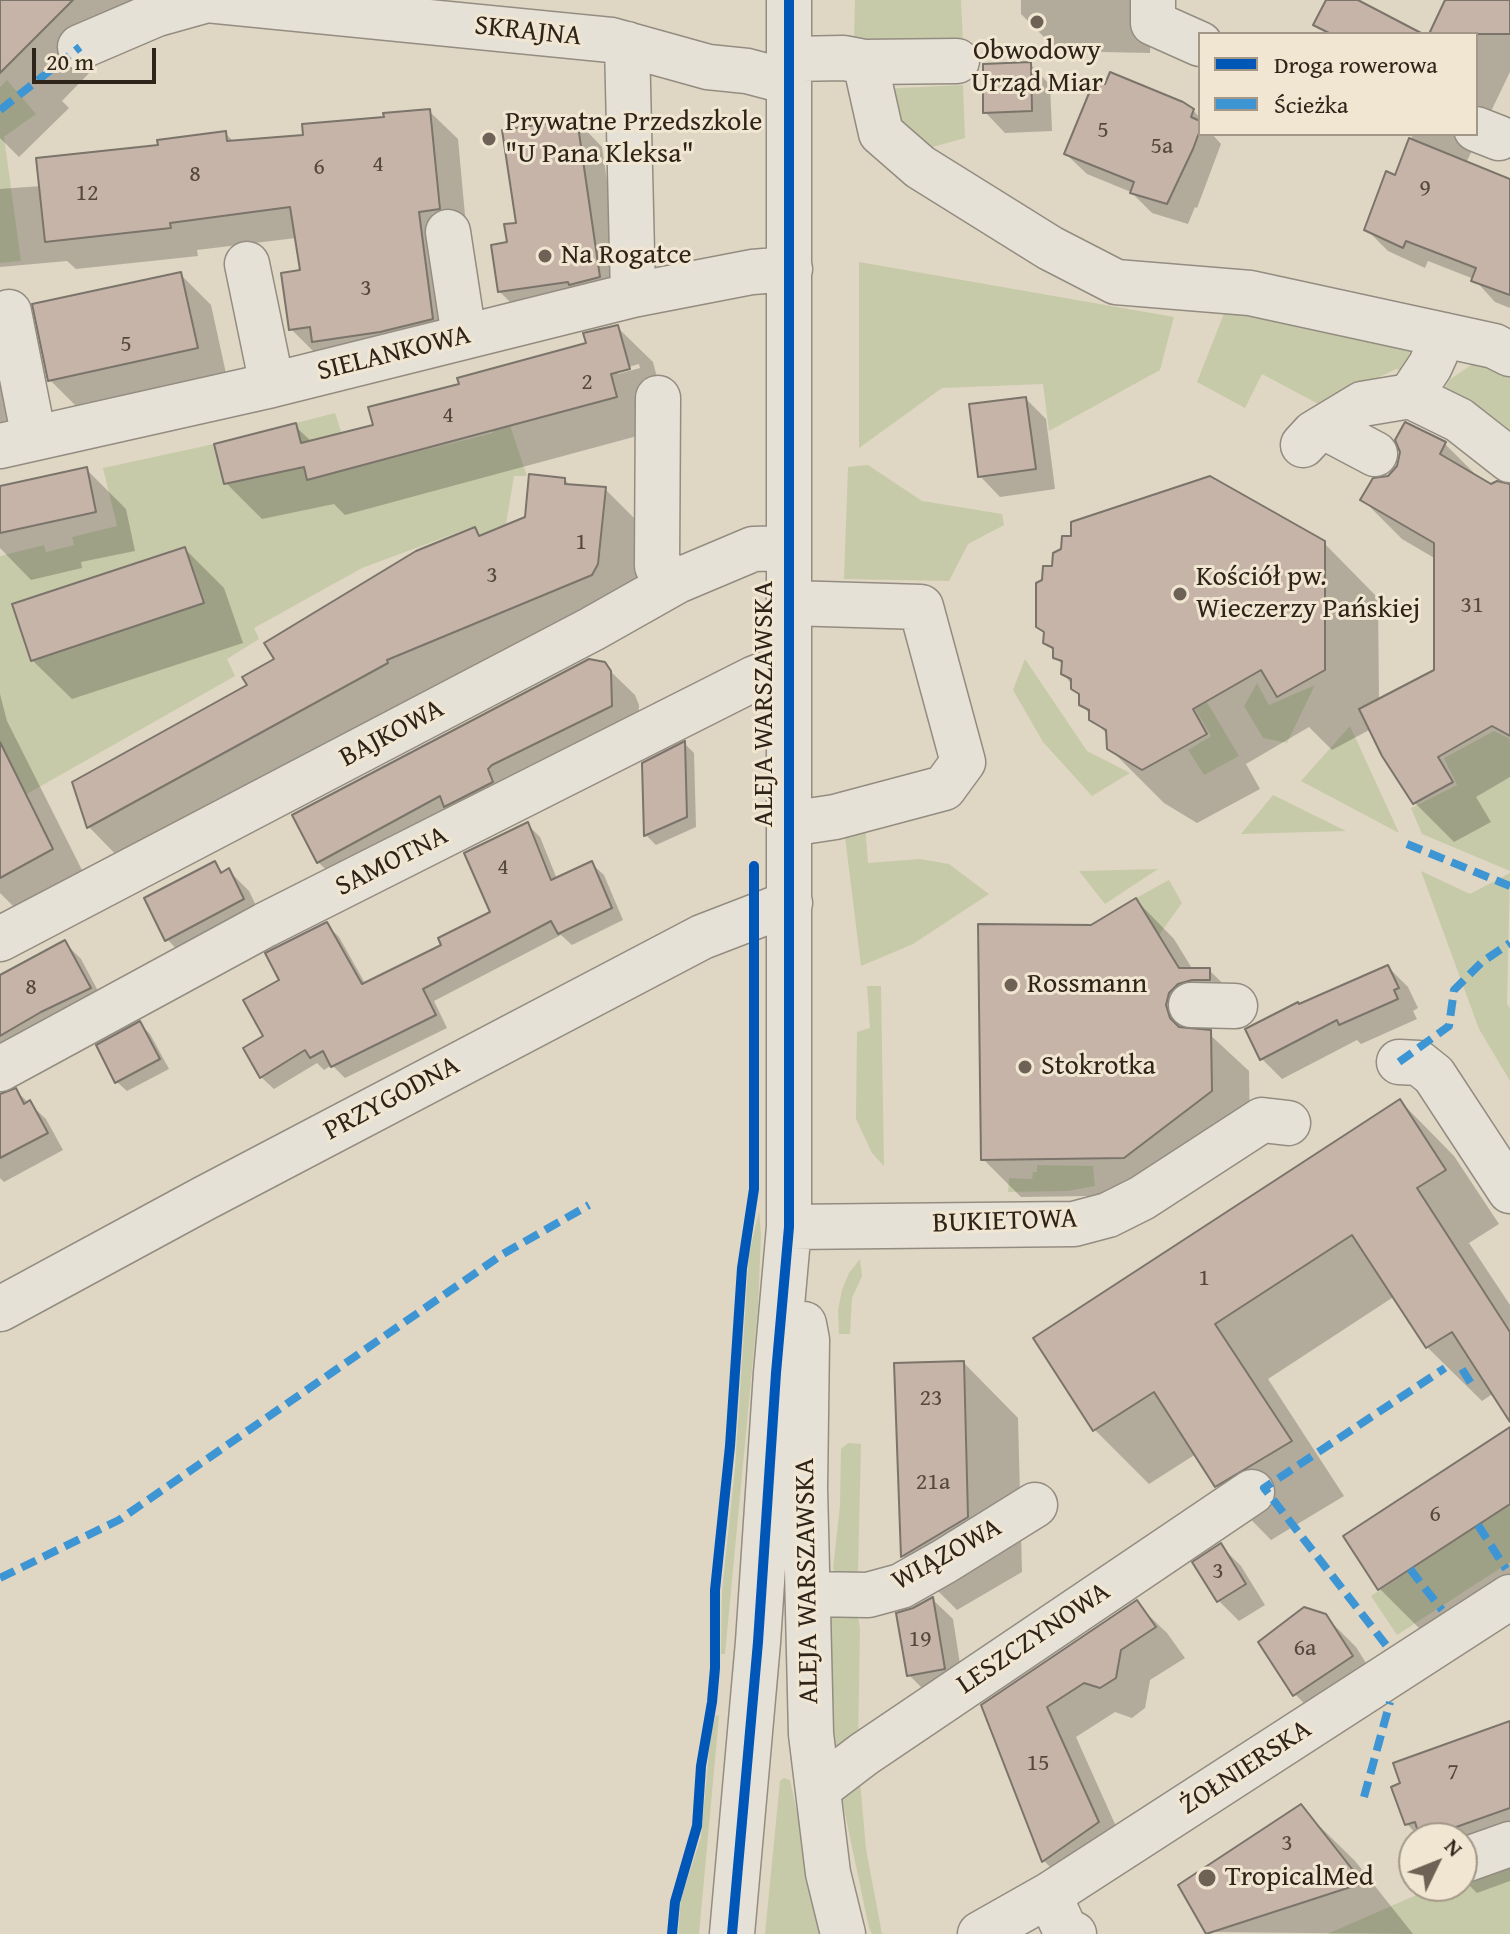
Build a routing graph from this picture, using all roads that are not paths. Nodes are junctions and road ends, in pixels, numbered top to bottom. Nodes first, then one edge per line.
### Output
1 (789, 0) edge
2 (1153, 0) edge
3 (1198, 43) edge
4 (627, 44) junction
5 (80, 47) dead end
6 (957, 61) dead end
7 (865, 62) junction
8 (789, 70) junction
9 (448, 232) dead end
10 (247, 264) dead end
11 (790, 269) junction
12 (633, 295) junction
13 (9, 312) dead end
14 (1444, 335) junction
15 (464, 336) junction
16 (1510, 354) edge
17 (272, 385) junction
18 (1410, 396) junction
19 (658, 398) dead end
20 (17, 442) edge
21 (1375, 454) dead end
22 (1510, 460) edge
23 (789, 548) junction
24 (677, 581) junction
25 (790, 603) junction
26 (789, 665) junction
27 (789, 824) junction
28 (790, 903) junction
29 (0, 939) edge
30 (1191, 1005) dead end
31 (1235, 1006) dead end
32 (1399, 1062) dead end
33 (0, 1069) edge
34 (1288, 1123) dead end
35 (1510, 1191) edge
36 (789, 1227) junction
37 (0, 1309) edge
38 (1252, 1492) dead end
39 (1035, 1505) dead end
40 (808, 1594) junction
41 (1510, 1597) edge
42 (818, 1789) junction
43 (1510, 1844) edge
44 (1478, 1855) edge
45 (1049, 1895) junction
46 (732, 1934) edge
47 (843, 1934) edge
48 (980, 1934) edge
49 (1074, 1934) edge

1 - 8 street, ALEJA WARSZAWSKA
2 - 3 street
4 - 5 street, SKRAJNA
4 - 8 street, SKRAJNA
4 - 12 street
6 - 7 street, SKRAJNA
7 - 8 street, SKRAJNA
7 - 14 street
8 - 11 street, ALEJA WARSZAWSKA
9 - 15 street
10 - 17 street
11 - 12 street, SIELANKOWA
11 - 23 street, ALEJA WARSZAWSKA
12 - 15 street, SIELANKOWA
13 - 20 street
14 - 16 street
14 - 18 street
15 - 17 street, SIELANKOWA
17 - 20 street, SIELANKOWA
18 - 21 street
18 - 22 street
19 - 24 street
23 - 24 street, BAJKOWA
23 - 25 street, ALEJA WARSZAWSKA
24 - 29 street, BAJKOWA
25 - 26 street, ALEJA WARSZAWSKA
25 - 27 street
26 - 27 street, ALEJA WARSZAWSKA
26 - 33 street, SAMOTNA
27 - 28 street, ALEJA WARSZAWSKA
28 - 36 street, ALEJA WARSZAWSKA
28 - 37 street, PRZYGODNA
30 - 31 street
32 - 35 street
34 - 36 street, BUKIETOWA
36 - 40 street, ALEJA WARSZAWSKA
36 - 46 street, ALEJA WARSZAWSKA
38 - 42 street, LESZCZYNOWA
39 - 40 street, WIĄZOWA
40 - 42 street, ALEJA WARSZAWSKA
41 - 45 street, ŻOŁNIERSKA
42 - 47 street, ALEJA WARSZAWSKA
43 - 44 street
45 - 48 street, ŻOŁNIERSKA
45 - 49 street

